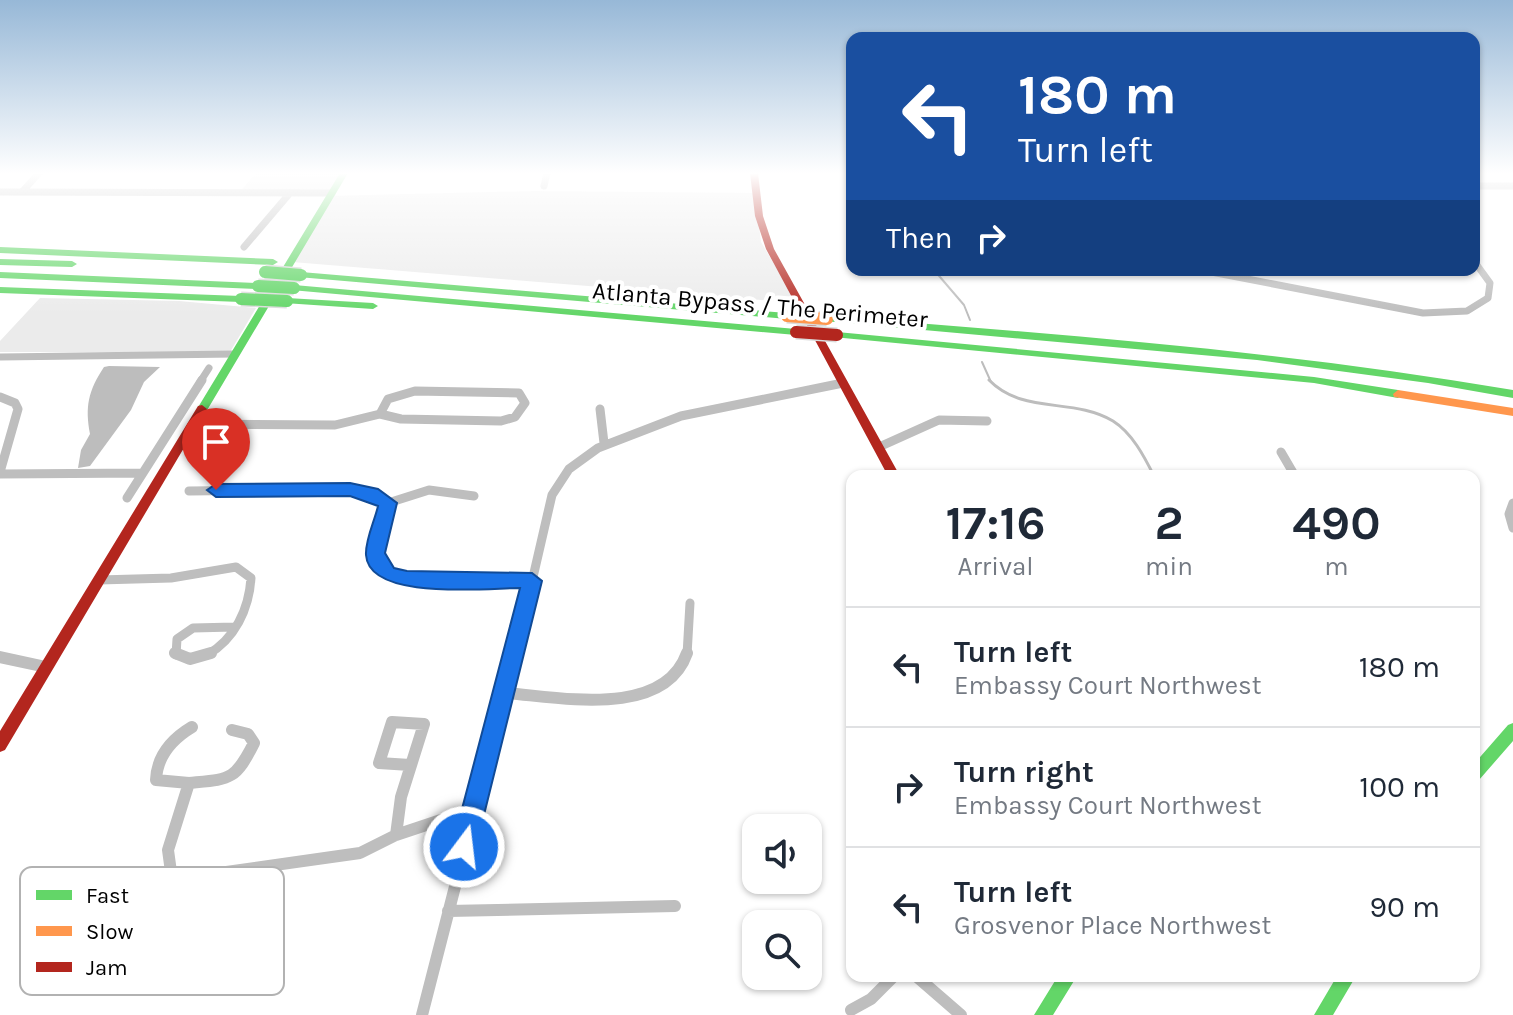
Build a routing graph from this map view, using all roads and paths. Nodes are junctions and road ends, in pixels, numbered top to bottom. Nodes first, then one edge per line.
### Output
1 (267, 220) edge
2 (316, 220) edge
3 (760, 220) edge
4 (244, 247) dead end
5 (0, 250) edge
6 (0, 262) edge
7 (1480, 268) edge
8 (265, 273) junction
9 (0, 275) edge
10 (1243, 276) edge
11 (297, 282) junction
12 (0, 290) edge
13 (235, 354) junction
14 (0, 357) edge
15 (209, 368) dead end
16 (843, 383) junction
17 (1513, 394) edge
18 (0, 397) edge
19 (600, 409) dead end
20 (1513, 412) edge
21 (376, 415) junction
22 (987, 421) dead end
23 (193, 424) junction
24 (604, 443) junction
25 (879, 447) junction
26 (1281, 452) dead end
27 (891, 470) edge
28 (1292, 470) edge
29 (0, 473) edge
30 (143, 473) junction
31 (189, 491) dead end
32 (474, 496) dead end
33 (127, 498) dead end
34 (388, 503) junction
35 (1513, 503) edge
36 (1513, 528) edge
37 (99, 580) junction
38 (532, 581) junction
39 (690, 603) dead end
40 (234, 627) junction
41 (0, 657) edge
42 (46, 667) junction
43 (506, 693) junction
44 (192, 727) dead end
45 (232, 730) dead end
46 (1513, 730) edge
47 (0, 745) edge
48 (410, 765) junction
49 (1480, 768) edge
50 (189, 783) junction
51 (472, 817) junction
52 (396, 835) junction
53 (170, 867) edge
54 (261, 867) edge
55 (675, 906) dead end
56 (448, 911) junction
57 (888, 982) edge
58 (923, 982) edge
59 (1064, 982) edge
60 (1343, 982) edge
61 (851, 1010) dead end
62 (422, 1015) edge
63 (961, 1015) edge
64 (1043, 1015) edge
65 (1323, 1015) edge

1 - 4 street
2 - 13 main road
3 - 16 main road
5 - 8 main road
6 - 8 main road, Atlanta Bypass / The Perimeter
7 - 10 street
8 - 9 main road, Atlanta Bypass / The Perimeter
8 - 11 main road, Atlanta Bypass / The Perimeter, bridge
11 - 12 main road, bridge
11 - 17 main road, Atlanta Bypass / The Perimeter, bridge
11 - 20 main road, Atlanta Bypass / The Perimeter, bridge
13 - 14 street
13 - 23 main road
15 - 30 street
16 - 24 street
16 - 25 main road
18 - 29 street
19 - 24 street
21 - 21 street
21 - 23 street
22 - 25 street
23 - 37 main road
24 - 38 street
25 - 27 main road
26 - 28 street
29 - 30 street
30 - 33 street
31 - 34 street
32 - 34 street
34 - 38 street
35 - 36 street
37 - 40 street
37 - 42 main road
38 - 43 street
39 - 43 street
40 - 40 street
41 - 42 street
42 - 47 main road
43 - 51 street
44 - 50 street
45 - 50 street
46 - 49 main road
48 - 48 street
48 - 52 street
50 - 53 street
51 - 52 street
51 - 56 street
52 - 54 street
55 - 56 street
56 - 62 street
57 - 61 street
58 - 63 street
59 - 64 main road
60 - 65 main road

